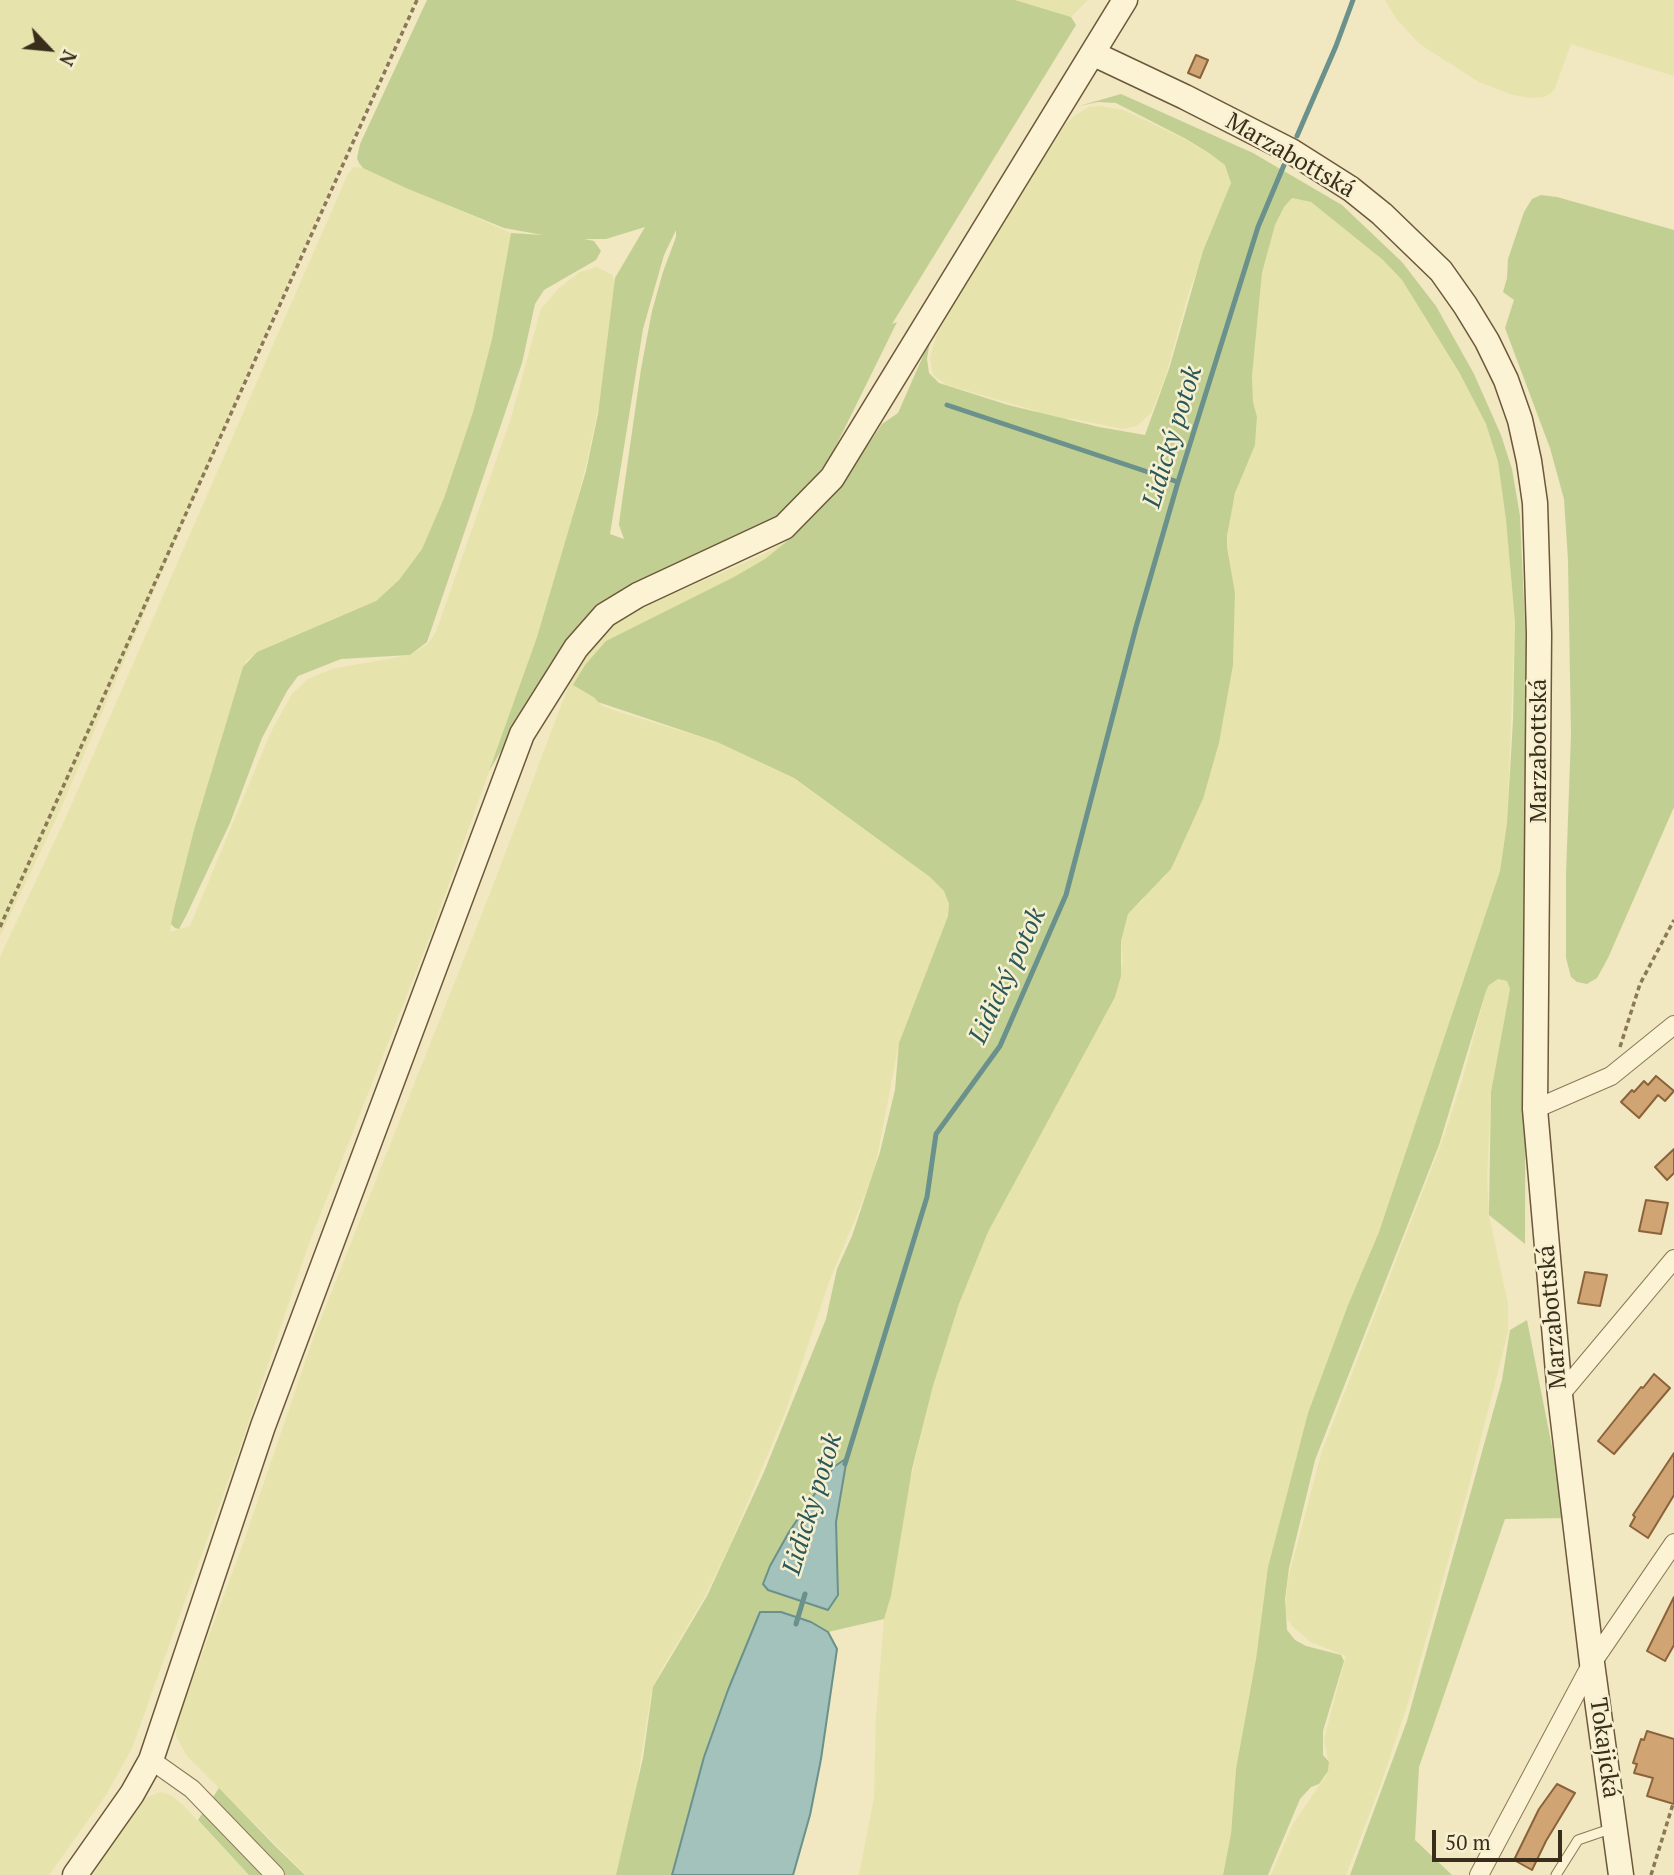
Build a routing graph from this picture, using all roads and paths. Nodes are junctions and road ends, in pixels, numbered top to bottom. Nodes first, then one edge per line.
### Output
1 (417, 0) edge
2 (1125, 0) edge
3 (1094, 54) junction
4 (1674, 920) edge
5 (0, 927) edge
6 (1674, 1025) edge
7 (1611, 1076) junction
8 (1535, 1109) junction
9 (1674, 1259) edge
10 (1560, 1395) junction
11 (1674, 1543) edge
12 (1592, 1663) junction
13 (151, 1760) junction
14 (1672, 1804) edge
15 (1614, 1827) junction
16 (75, 1875) edge
17 (275, 1875) edge
18 (1479, 1875) edge
19 (1556, 1875) edge
20 (1621, 1875) edge
21 (1651, 1875) edge

1 - 5 path
2 - 3 street
3 - 8 street, Marzabottská
3 - 13 street
4 - 7 path
6 - 7 street
7 - 8 street
8 - 10 street, Marzabottská
9 - 10 street
10 - 12 street, Marzabottská
11 - 12 street
12 - 15 street, Tokajická
12 - 18 street
13 - 16 street
13 - 17 street
14 - 21 path
15 - 19 lane
15 - 20 street, Tokajická

